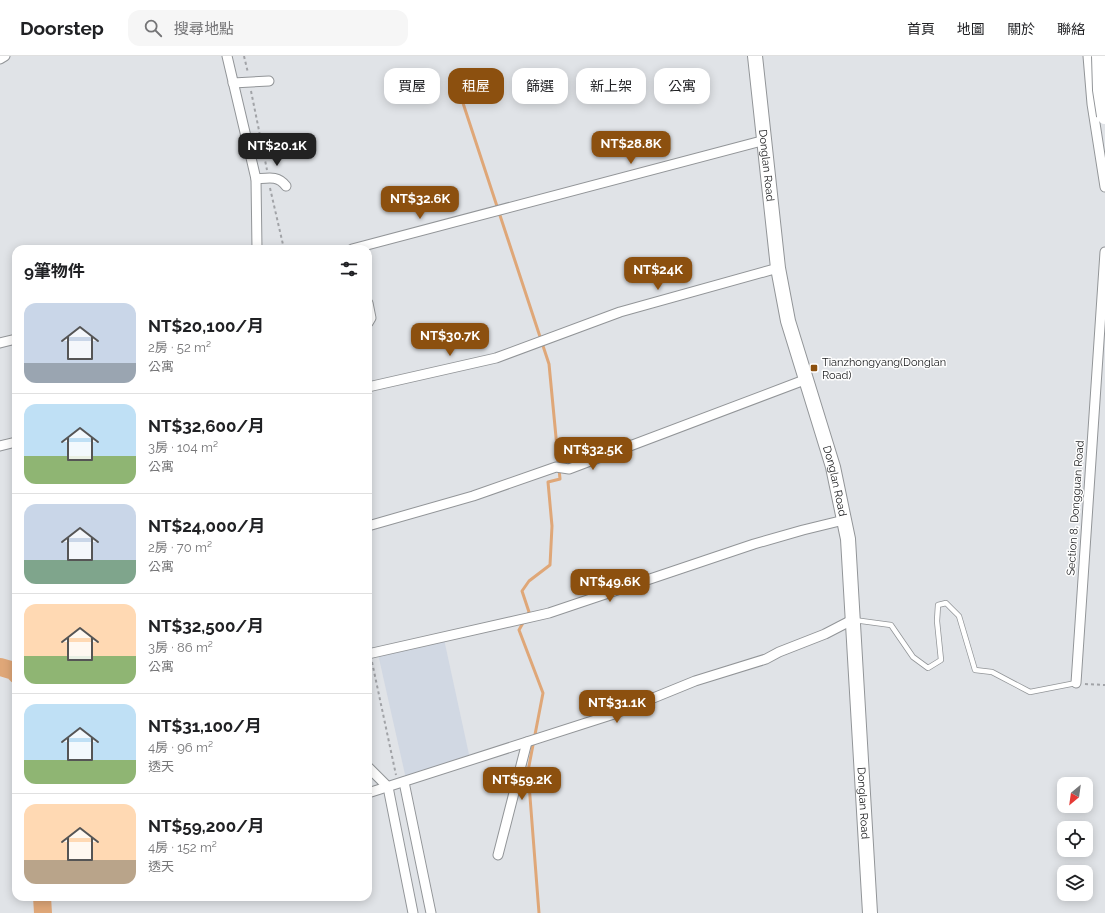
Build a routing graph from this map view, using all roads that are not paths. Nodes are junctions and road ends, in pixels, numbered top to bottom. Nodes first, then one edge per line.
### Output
1 (5, 56) edge
2 (227, 56) edge
3 (755, 56) edge
4 (1088, 56) edge
5 (1099, 56) edge
6 (0, 58) edge
7 (1105, 58) edge
8 (269, 81) dead end
9 (233, 83) junction
10 (1105, 116) edge
11 (765, 140) junction
12 (256, 179) junction
13 (286, 186) dead end
14 (1105, 187) edge
15 (257, 245) edge
16 (368, 245) edge
17 (1105, 252) edge
18 (778, 268) junction
19 (1105, 301) edge
20 (1098, 334) junction
21 (12, 340) edge
22 (0, 343) edge
23 (807, 379) junction
24 (372, 386) edge
25 (12, 443) edge
26 (0, 446) edge
27 (844, 520) junction
28 (372, 525) edge
29 (852, 620) junction
30 (372, 653) edge
31 (1076, 683) joint
32 (527, 742) junction
33 (372, 771) edge
34 (404, 782) junction
35 (388, 787) junction
36 (372, 792) edge
37 (498, 855) dead end
38 (418, 884) dead end
39 (409, 886) junction
40 (413, 913) edge
41 (431, 913) edge
42 (870, 913) edge

1 - 6 street
2 - 9 street
3 - 11 main road, Donglan Road
4 - 14 street
5 - 7 lane
5 - 10 highway, bridge
8 - 9 street
9 - 12 street
11 - 16 street
11 - 18 main road, Donglan Road
12 - 13 street
12 - 15 street
17 - 20 street, Section 8, Dongguan Road
18 - 23 main road, Donglan Road
18 - 24 street
19 - 20 street, Section 8, Dongguan Road
20 - 31 street, Section 8, Dongguan Road
21 - 22 street
23 - 27 main road, Donglan Road
23 - 28 street
25 - 26 street
27 - 29 main road, Donglan Road
27 - 30 street
29 - 31 lane
29 - 32 street
29 - 42 main road, Donglan Road
32 - 34 street
32 - 37 street
33 - 35 street
34 - 35 street
34 - 41 street
35 - 36 street
35 - 39 street
38 - 39 street
39 - 40 street

